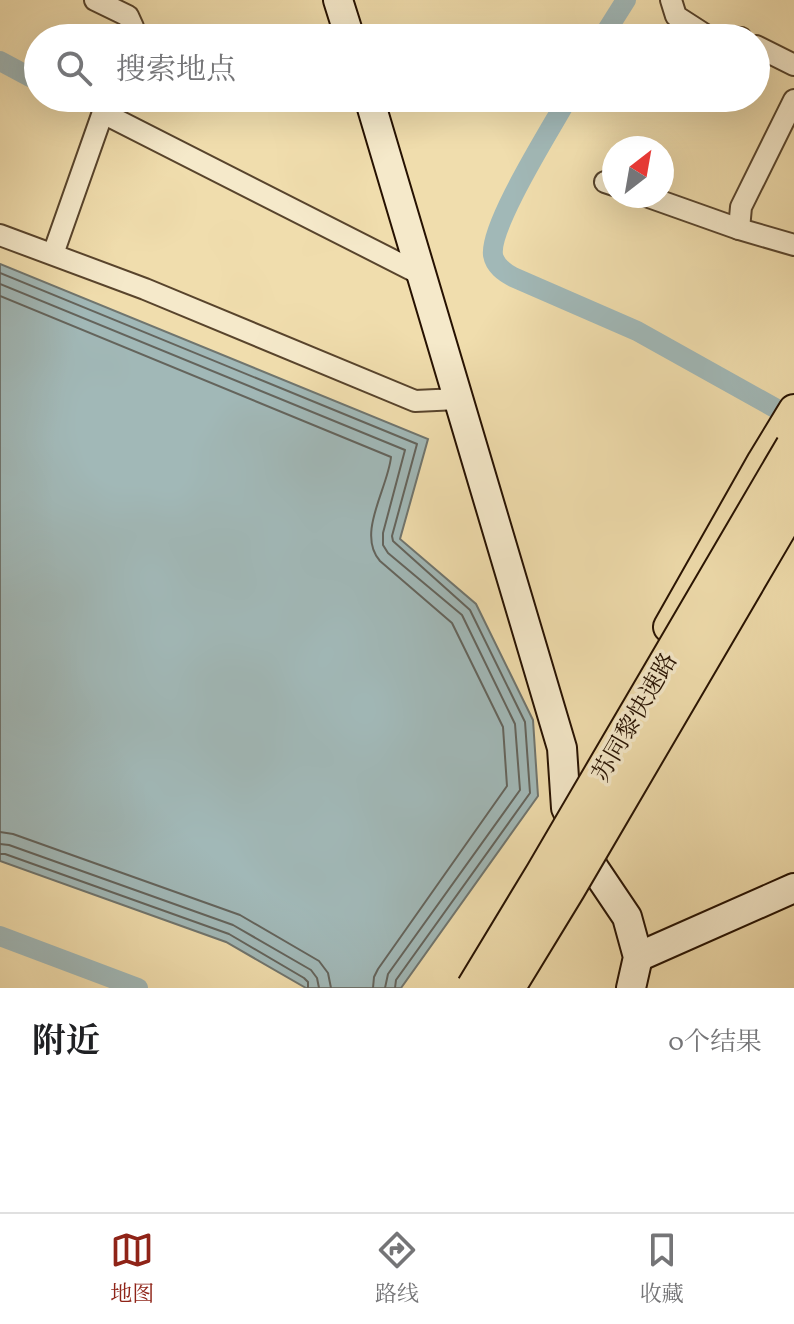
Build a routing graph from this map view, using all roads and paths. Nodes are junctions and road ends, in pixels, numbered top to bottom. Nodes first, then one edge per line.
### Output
1 (95, 0) edge
2 (338, 0) edge
3 (671, 0) edge
4 (132, 24) edge
5 (346, 24) edge
6 (688, 24) edge
7 (770, 53) edge
8 (794, 65) edge
9 (794, 100) edge
10 (104, 112) edge
11 (119, 112) edge
12 (373, 112) edge
13 (674, 206) edge
14 (739, 229) junction
15 (0, 235) edge
16 (794, 245) edge
17 (53, 254) junction
18 (422, 275) junction
19 (458, 399) junction
20 (794, 410) edge
21 (778, 454) edge
22 (794, 500) edge
23 (794, 508) edge
24 (566, 808) junction
25 (594, 868) junction
26 (794, 888) edge
27 (638, 957) junction
28 (459, 988) edge
29 (475, 988) edge
30 (506, 988) edge
31 (523, 988) edge
32 (631, 988) edge

1 - 4 street
2 - 5 main road
3 - 6 street
7 - 8 street
9 - 14 street
10 - 17 street
11 - 18 street
12 - 18 main road
13 - 14 street
14 - 16 street
15 - 17 street
17 - 19 street
18 - 19 main road
19 - 24 main road
20 - 21 main road
21 - 24 main road
21 - 29 highway, 苏同黎快速路, bridge
22 - 30 highway, 苏同黎快速路, bridge
23 - 25 main road
24 - 25 main road
24 - 28 main road
25 - 27 main road
25 - 31 main road
26 - 27 main road
27 - 32 main road

